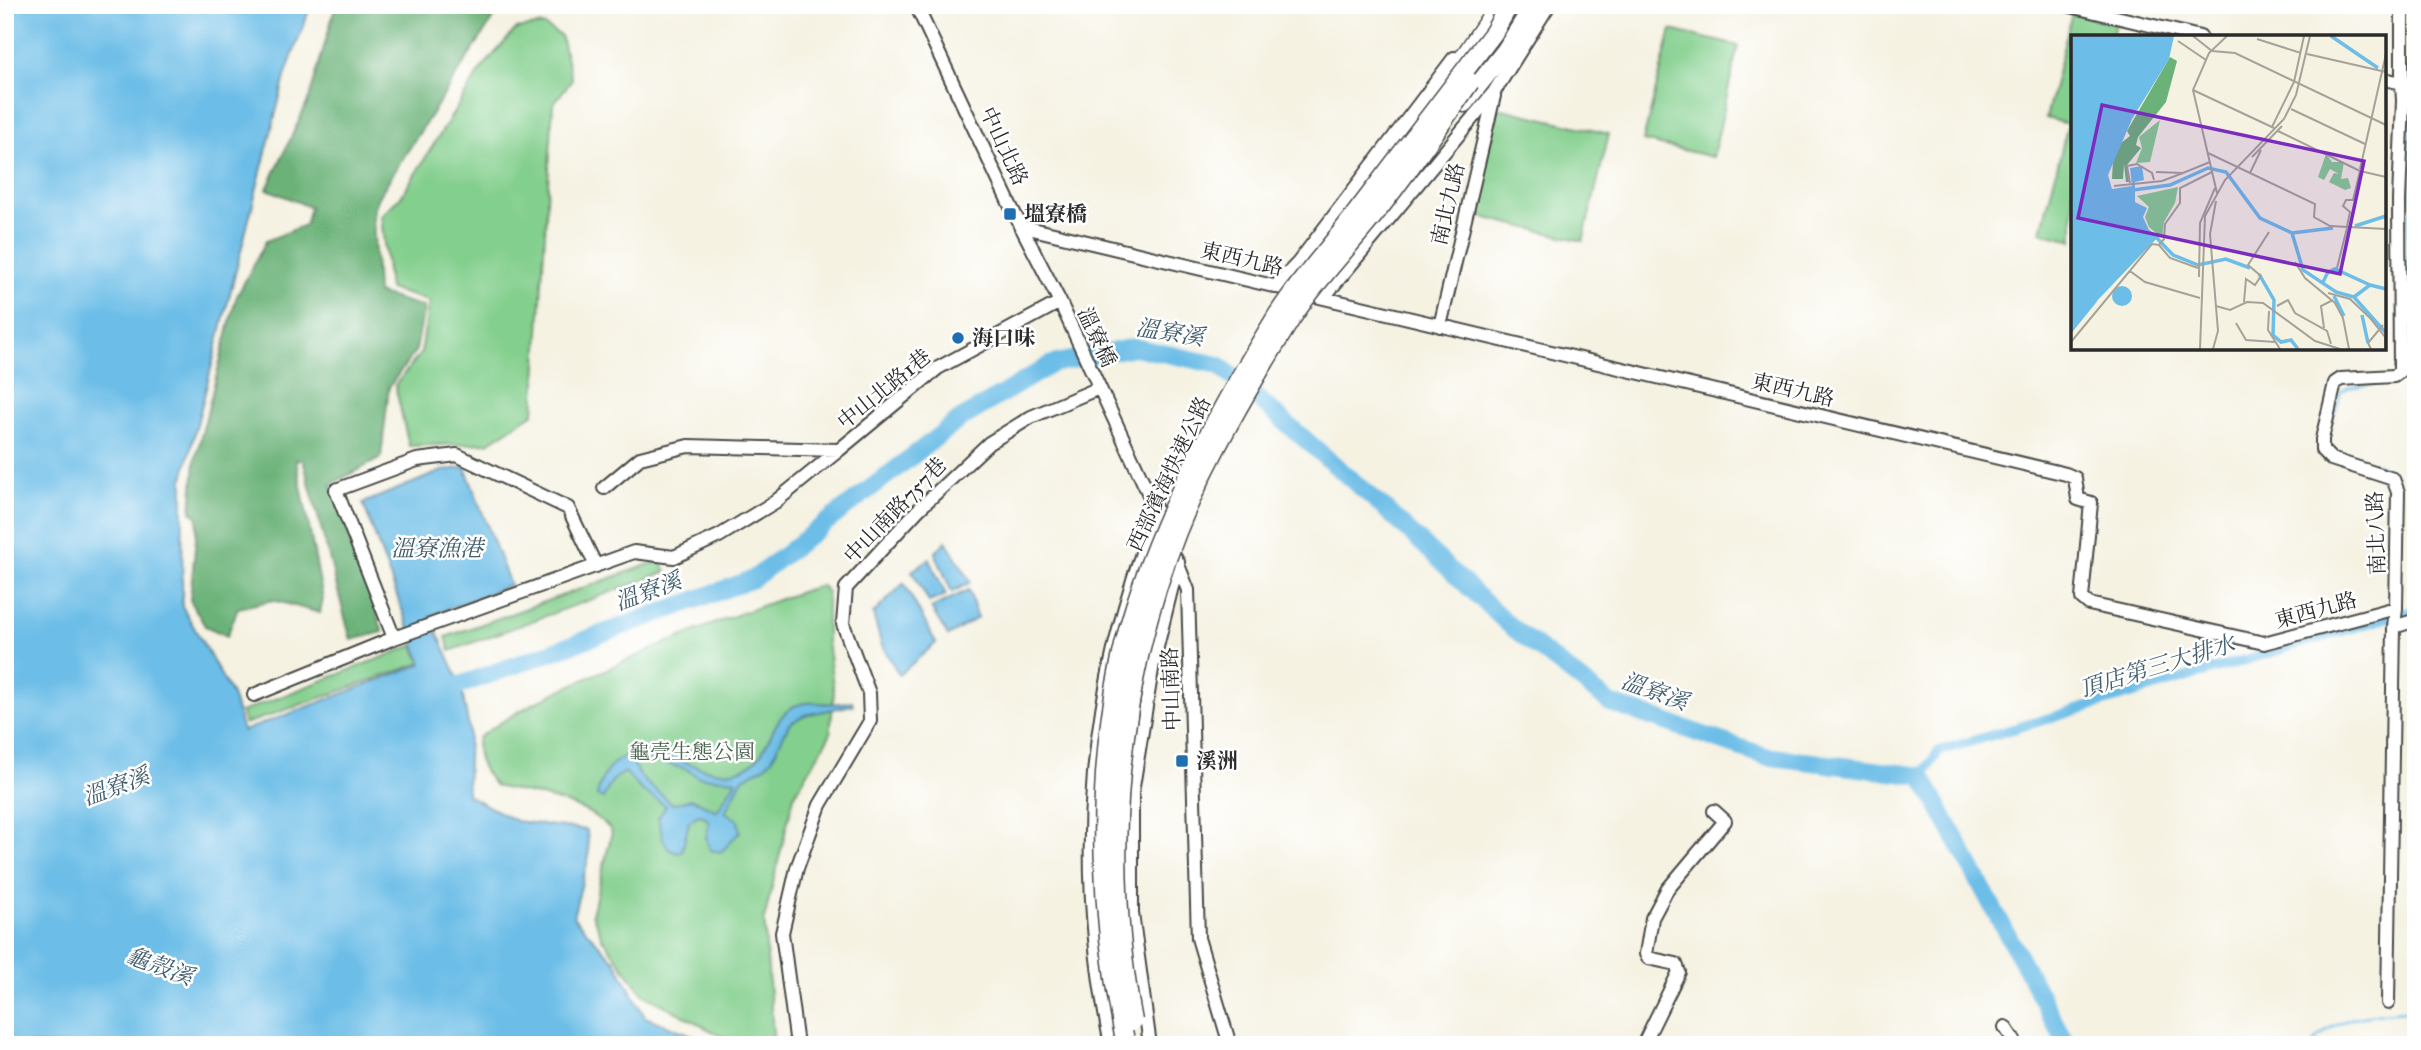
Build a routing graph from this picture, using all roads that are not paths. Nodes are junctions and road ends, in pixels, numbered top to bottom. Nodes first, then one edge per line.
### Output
1 (916, 5) edge
2 (1489, 5) edge
3 (1499, 5) edge
4 (1509, 5) edge
5 (1522, 5) edge
6 (1534, 5) edge
7 (1549, 5) edge
8 (2066, 5) edge
9 (2402, 5) edge
10 (2192, 35) edge
11 (2386, 79) edge
12 (2402, 83) junction
13 (1494, 92) junction
14 (2409, 101) edge
15 (1397, 158) junction
16 (1405, 176) junction
17 (1020, 226) junction
18 (1275, 287) junction
19 (1324, 297) junction
20 (1060, 302) junction
21 (1440, 326) junction
22 (1099, 388) junction
23 (839, 450) junction
24 (604, 488) dead end
25 (1157, 512) junction
26 (1178, 561) junction
27 (596, 566) junction
28 (2396, 608) junction
29 (2416, 620) edge
30 (2394, 627) junction
31 (394, 638) junction
32 (254, 695) dead end
33 (1714, 811) dead end
34 (2388, 1003) dead end
35 (2005, 1027) dead end
36 (797, 1045) edge
37 (1111, 1045) edge
38 (1126, 1045) edge
39 (1138, 1045) edge
40 (1150, 1045) edge
41 (1230, 1045) edge
42 (1643, 1045) edge
43 (2017, 1045) edge

1 - 17 street, 中山北路
2 - 18 street
3 - 15 highway
4 - 15 highway, 西部濱海快速公路, bridge
5 - 16 highway, 西部濱海快速公路, bridge
6 - 16 highway
7 - 13 street
8 - 10 street
9 - 12 street
11 - 12 street
12 - 14 street
13 - 19 street
13 - 21 street, 南北九路
14 - 28 street, 南北八路
15 - 38 highway, 西部濱海快速公路, bridge
16 - 39 highway, 西部濱海快速公路, bridge
17 - 18 street, 東西九路
17 - 20 street, 中山北路
18 - 19 street, 東西九路
19 - 21 street, 東西九路
20 - 22 street, 溫寮橋
20 - 23 street, 中山北路1巷
21 - 28 street, 東西九路
22 - 25 street, 中山南路
22 - 36 street, 中山南路757巷
23 - 24 street, 中山北路1巷
23 - 27 street
25 - 26 street, 中山南路
25 - 37 street
26 - 40 street
26 - 41 street, 中山南路
27 - 31 street
27 - 31 street
28 - 30 street
29 - 30 street
30 - 34 street
31 - 32 street
33 - 42 street
35 - 43 street

